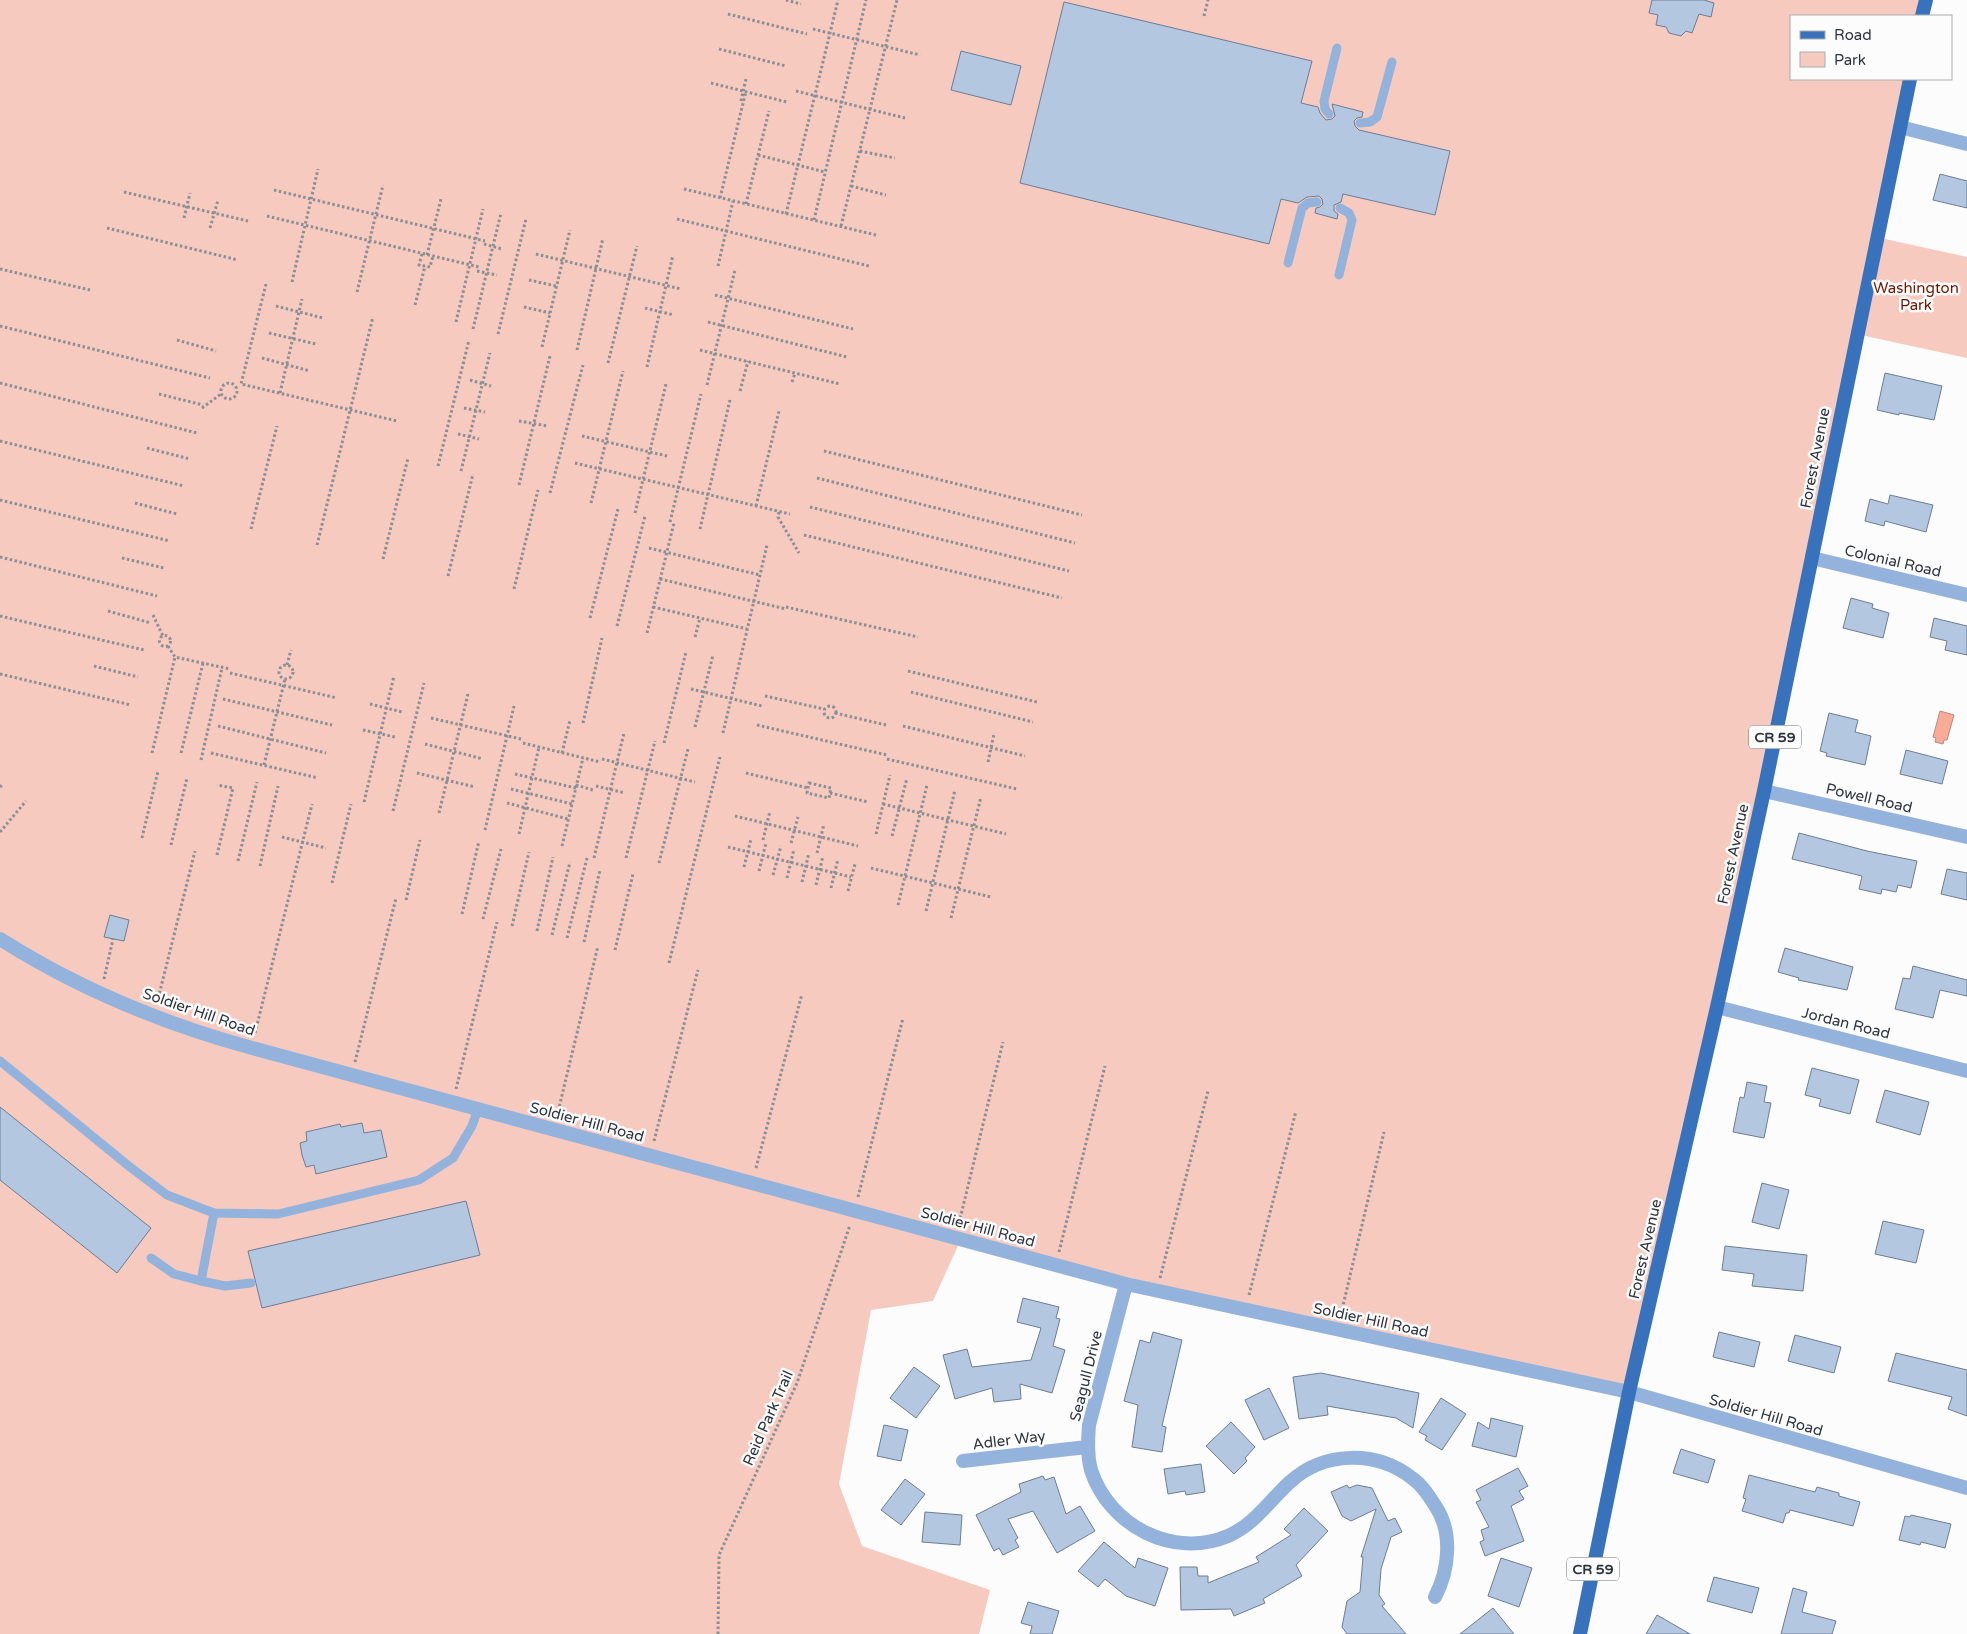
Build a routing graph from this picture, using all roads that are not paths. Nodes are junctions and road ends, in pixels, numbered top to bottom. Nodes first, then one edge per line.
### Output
1 (1926, 0) edge
2 (1922, 15) edge
3 (1337, 48) dead end
4 (1392, 62) dead end
5 (1910, 80) edge
6 (1329, 114) dead end
7 (1360, 123) dead end
8 (1900, 127) junction
9 (1967, 144) edge
10 (1318, 202) dead end
11 (1340, 208) dead end
12 (1288, 263) dead end
13 (1340, 275) dead end
14 (1812, 558) junction
15 (1967, 595) edge
16 (1764, 791) junction
17 (1967, 837) edge
18 (0, 939) edge
19 (1717, 1007) junction
20 (0, 1061) edge
21 (1967, 1071) edge
22 (478, 1109) junction
23 (214, 1213) junction
24 (151, 1258) dead end
25 (201, 1281) junction
26 (251, 1283) dead end
27 (1126, 1284) junction
28 (1629, 1392) junction
29 (1087, 1447) junction
30 (963, 1461) dead end
31 (1967, 1488) edge
32 (1435, 1597) dead end
33 (1580, 1634) edge

1 - 2 main road
3 - 6 lane
4 - 7 lane
5 - 8 main road, Forest Avenue / CR 59
8 - 9 street
8 - 14 main road, Forest Avenue / CR 59
10 - 12 lane
11 - 13 lane
14 - 15 street, Colonial Road
14 - 16 main road, Forest Avenue / CR 59
16 - 17 street, Powell Road
16 - 19 main road, Forest Avenue / CR 59
18 - 22 street, Soldier Hill Road
19 - 21 street, Jordan Road
19 - 28 main road, Forest Avenue / CR 59
20 - 23 lane
22 - 23 lane
22 - 27 street, Soldier Hill Road
23 - 25 lane
24 - 25 lane
25 - 26 lane
27 - 28 street, Soldier Hill Road
27 - 29 street, Seagull Drive
28 - 31 street, Soldier Hill Road
28 - 33 main road, Forest Avenue / CR 59
29 - 30 street, Adler Way
29 - 32 street, Seagull Drive

